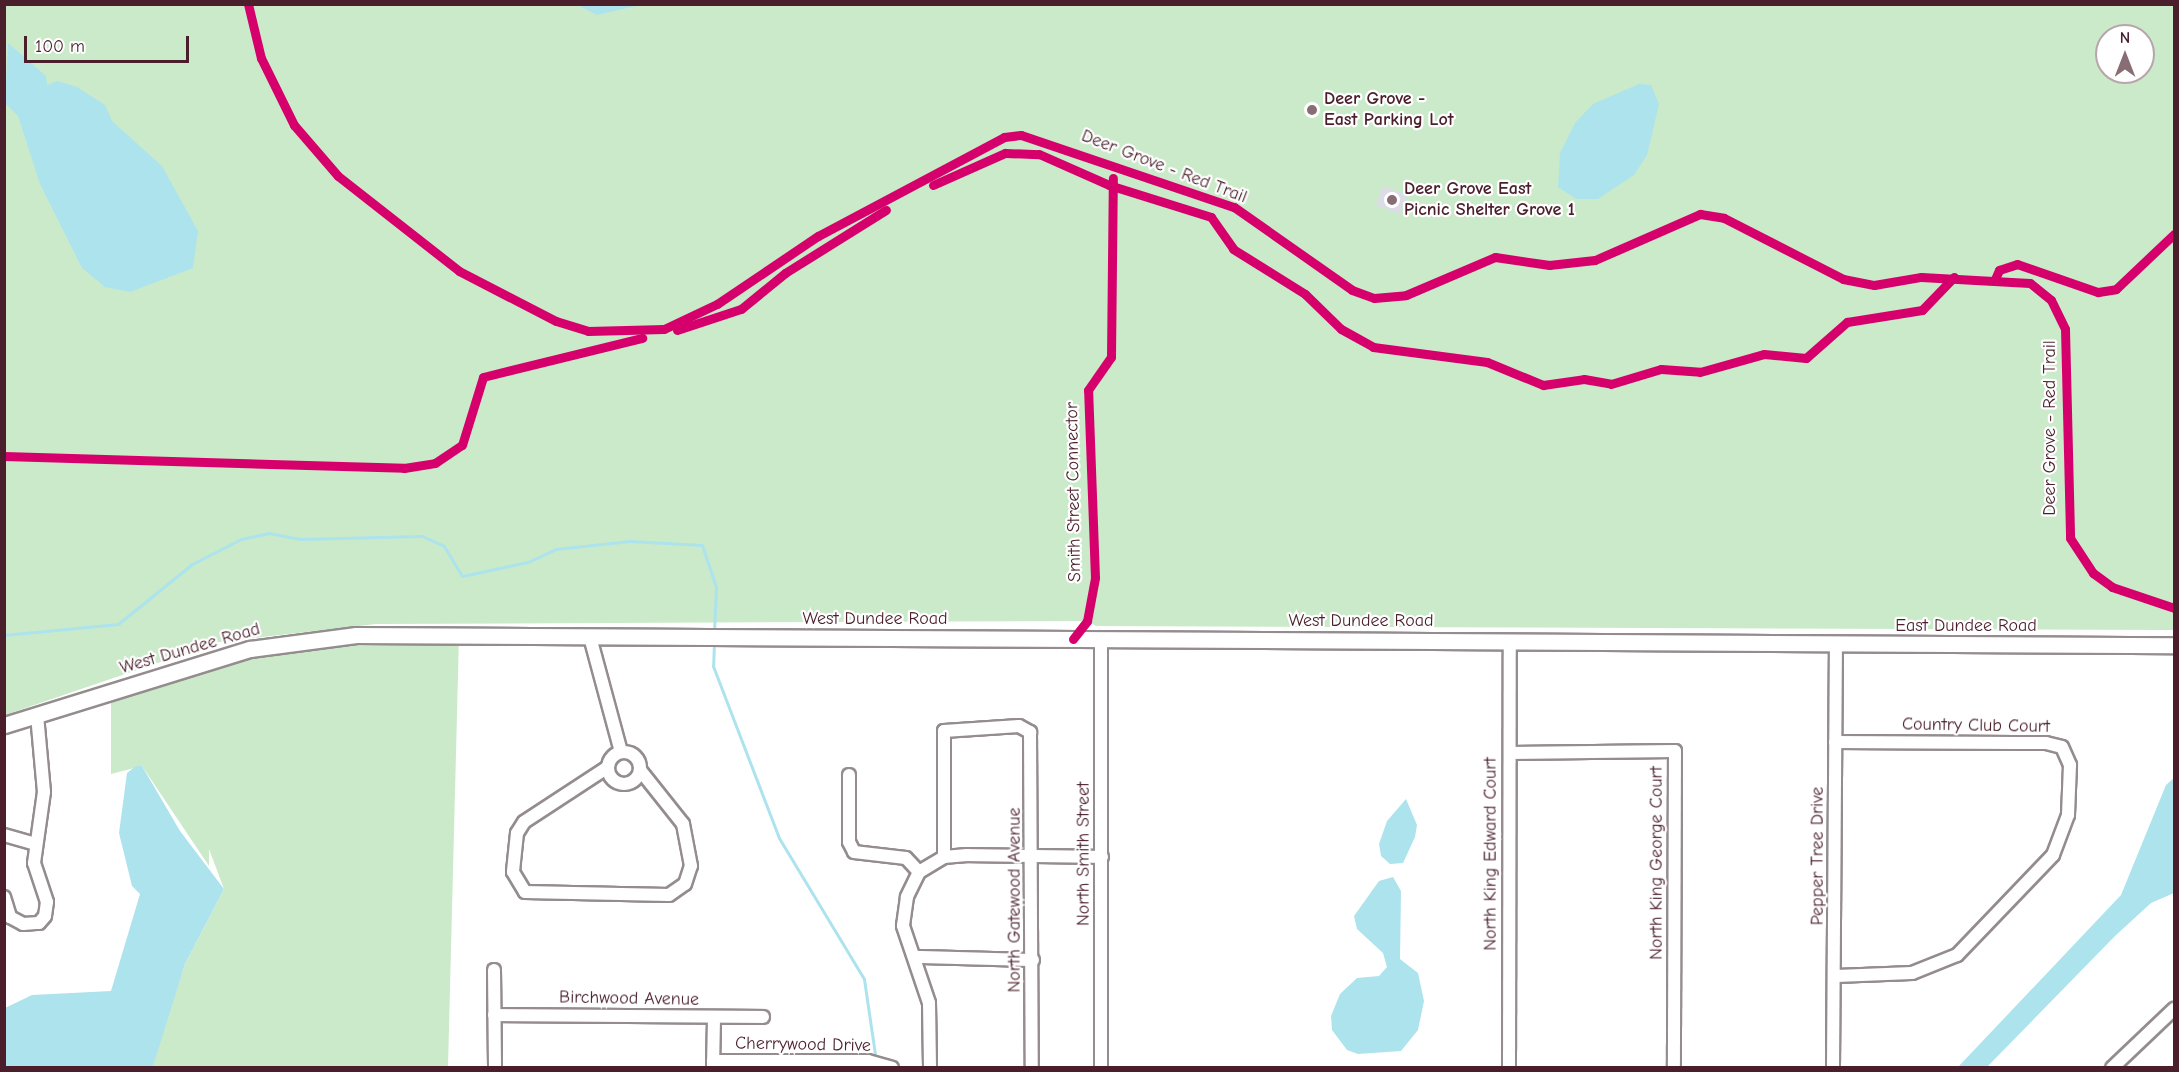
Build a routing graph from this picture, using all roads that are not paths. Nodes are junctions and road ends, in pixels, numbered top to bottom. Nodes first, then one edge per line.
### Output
1 (590, 637) junction
2 (1101, 640) junction
3 (1510, 641) junction
4 (1758, 644) joint
5 (1836, 645) junction
6 (2175, 645) edge
7 (37, 715) junction
8 (4, 725) edge
9 (1835, 742) junction
10 (621, 752) junction
11 (1509, 753) junction
12 (608, 767) junction
13 (640, 770) junction
14 (849, 775) dead end
15 (4, 835) edge
16 (35, 844) junction
17 (944, 857) junction
18 (1102, 857) junction
19 (1034, 858) junction
20 (919, 872) junction
21 (4, 897) edge
22 (918, 957) junction
23 (1032, 960) junction
24 (494, 970) dead end
25 (1836, 976) junction
26 (2175, 1009) edge
27 (494, 1016) junction
28 (763, 1017) dead end
29 (714, 1018) junction
30 (713, 1064) edge
31 (802, 1064) edge
32 (495, 1068) edge
33 (892, 1068) edge
34 (930, 1068) edge
35 (1032, 1068) edge
36 (1101, 1068) edge
37 (1509, 1068) edge
38 (1674, 1068) edge
39 (1833, 1068) edge
40 (2112, 1068) edge

1 - 2 main road, West Dundee Road
1 - 7 main road, West Dundee Road
1 - 10 street
2 - 3 main road, West Dundee Road
2 - 18 street, North Smith Street
3 - 4 main road, West Dundee Road
3 - 11 street, North King Edward Court
4 - 5 main road, East Dundee Road
5 - 6 main road, East Dundee Road
5 - 9 street, Pepper Tree Drive
7 - 8 main road, West Dundee Road
7 - 16 street
9 - 25 street, Pepper Tree Drive
9 - 25 street, Country Club Court
10 - 12 street
10 - 13 street
11 - 37 street, North King Edward Court
11 - 38 street, North King George Court
12 - 13 street
12 - 13 street
14 - 20 street
15 - 16 street
16 - 21 street
17 - 19 street
17 - 19 street, North Gatewood Avenue
17 - 20 street
18 - 19 street
18 - 36 street, North Smith Street
19 - 23 street, North Gatewood Avenue
20 - 22 street
22 - 23 street
22 - 34 street
23 - 35 street, North Gatewood Avenue
24 - 27 street
25 - 39 street, Pepper Tree Drive
26 - 40 street
27 - 29 street, Birchwood Avenue
27 - 32 street
28 - 29 street, Birchwood Avenue
29 - 30 street
30 - 31 street, Cherrywood Drive
31 - 33 street, Cherrywood Drive

